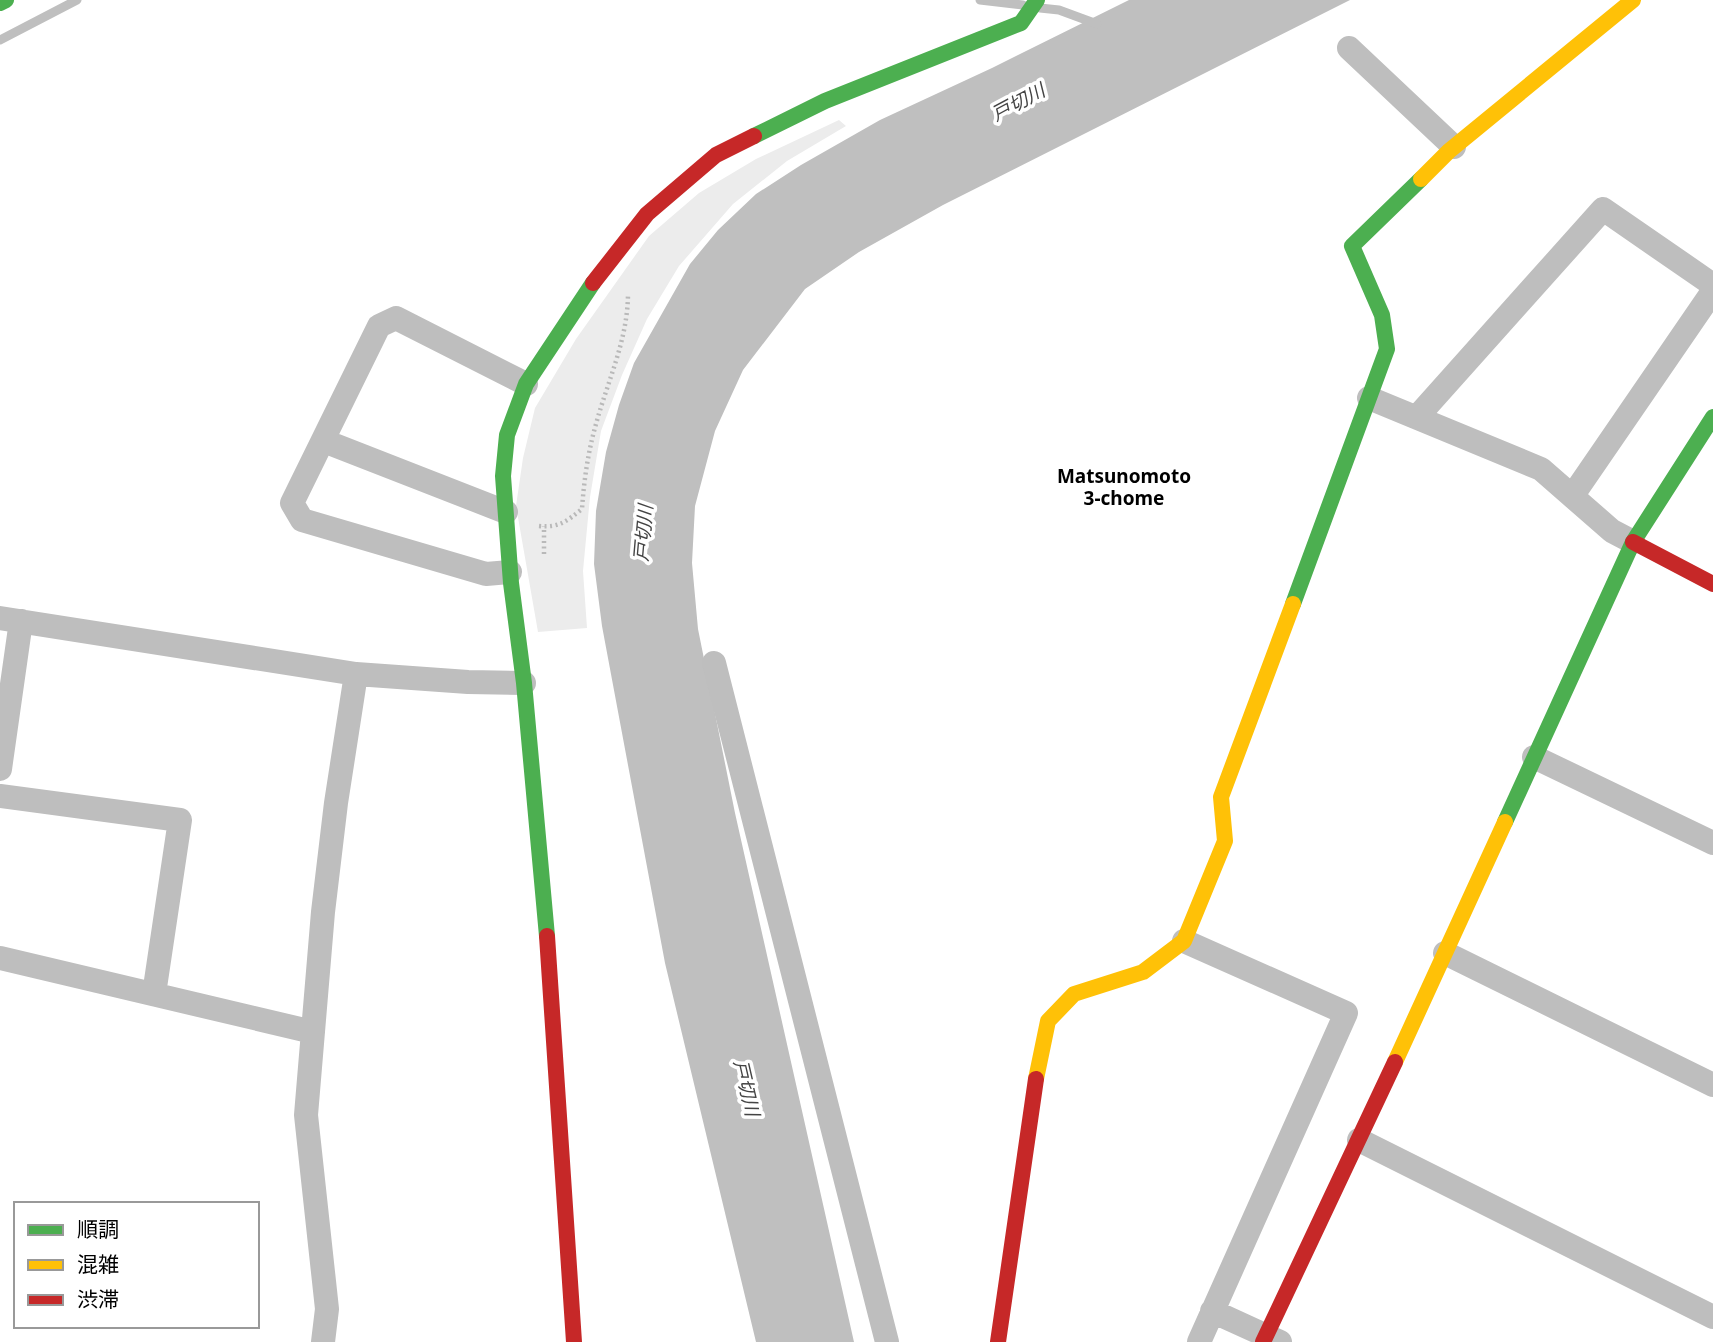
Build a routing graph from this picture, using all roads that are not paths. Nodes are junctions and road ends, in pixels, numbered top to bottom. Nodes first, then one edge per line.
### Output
1 (6, 0) edge
2 (1037, 0) edge
3 (1633, 0) edge
4 (0, 3) edge
5 (1349, 48) dead end
6 (1454, 147) junction
7 (1713, 285) edge
8 (1713, 291) edge
9 (526, 384) junction
10 (1369, 398) junction
11 (1417, 417) junction
12 (1713, 417) edge
13 (324, 441) junction
14 (1573, 495) junction
15 (506, 512) junction
16 (1633, 542) junction
17 (510, 572) junction
18 (1713, 584) edge
19 (10, 620) edge
20 (713, 663) dead end
21 (356, 674) junction
22 (524, 683) junction
23 (1534, 757) junction
24 (0, 769) edge
25 (0, 796) edge
26 (1713, 843) edge
27 (1184, 942) junction
28 (1445, 953) junction
29 (0, 958) edge
30 (154, 995) junction
31 (313, 1032) junction
32 (1713, 1085) edge
33 (1359, 1140) junction
34 (1212, 1311) junction
35 (1713, 1317) edge
36 (1270, 1340) edge
37 (323, 1342) edge
38 (574, 1342) edge
39 (887, 1342) edge
40 (998, 1342) edge
41 (1199, 1342) edge

1 - 4 street
2 - 9 street
3 - 6 street
5 - 6 street
6 - 10 street
7 - 11 street
8 - 14 street
9 - 13 street
9 - 15 street
10 - 11 street
10 - 27 street
11 - 14 street
12 - 16 street
13 - 15 street
13 - 17 street
14 - 16 street
15 - 17 street
16 - 18 street
16 - 23 street
17 - 22 street
19 - 21 street
19 - 24 street
20 - 39 street
21 - 22 street
21 - 31 street
22 - 38 street
23 - 26 street
23 - 28 street
25 - 30 street
27 - 34 street
27 - 40 street
28 - 32 street
28 - 33 street
29 - 30 street
30 - 31 street
31 - 37 street
33 - 35 street
33 - 36 street
34 - 36 street
34 - 41 street

